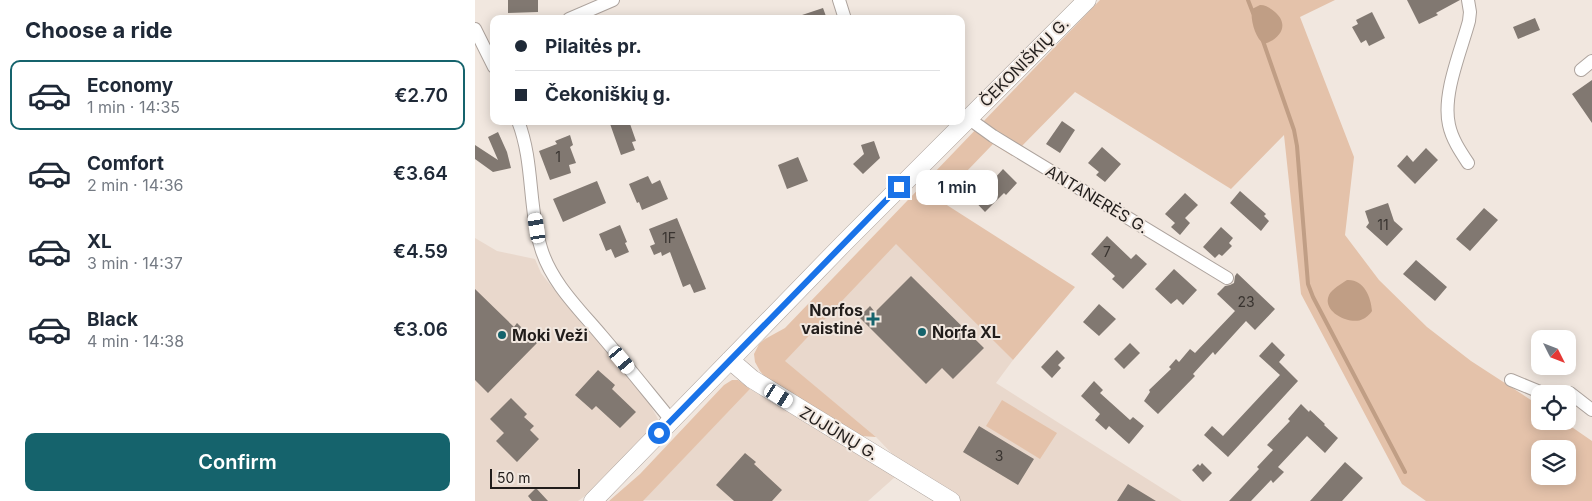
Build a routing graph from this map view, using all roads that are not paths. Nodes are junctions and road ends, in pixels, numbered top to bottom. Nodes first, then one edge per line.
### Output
1 (613, 0) edge
2 (839, 0) edge
3 (1087, 0) edge
4 (1467, 0) edge
5 (578, 15) edge
6 (844, 15) edge
7 (475, 29) edge
8 (490, 50) edge
9 (1592, 61) edge
10 (1581, 70) dead end
11 (968, 118) junction
12 (965, 121) edge
13 (519, 125) edge
14 (961, 125) edge
15 (1468, 163) dead end
16 (1227, 278) dead end
17 (730, 360) junction
18 (1511, 380) dead end
19 (1592, 410) edge
20 (671, 420) junction
21 (593, 501) edge
22 (951, 501) edge

1 - 5 street
2 - 6 street
3 - 11 main road, ČEKONIŠKIŲ G.
4 - 15 street
7 - 8 street
9 - 10 street
11 - 12 main road, ČEKONIŠKIŲ G.
11 - 16 street, ANTANERĖS G.
13 - 20 street
14 - 17 main road, ČEKONIŠKIŲ G.
17 - 20 main road, ČEKONIŠKIŲ G.
17 - 22 main road, ZUJŪNŲ G.
18 - 19 street
20 - 21 main road, ČEKONIŠKIŲ G.

